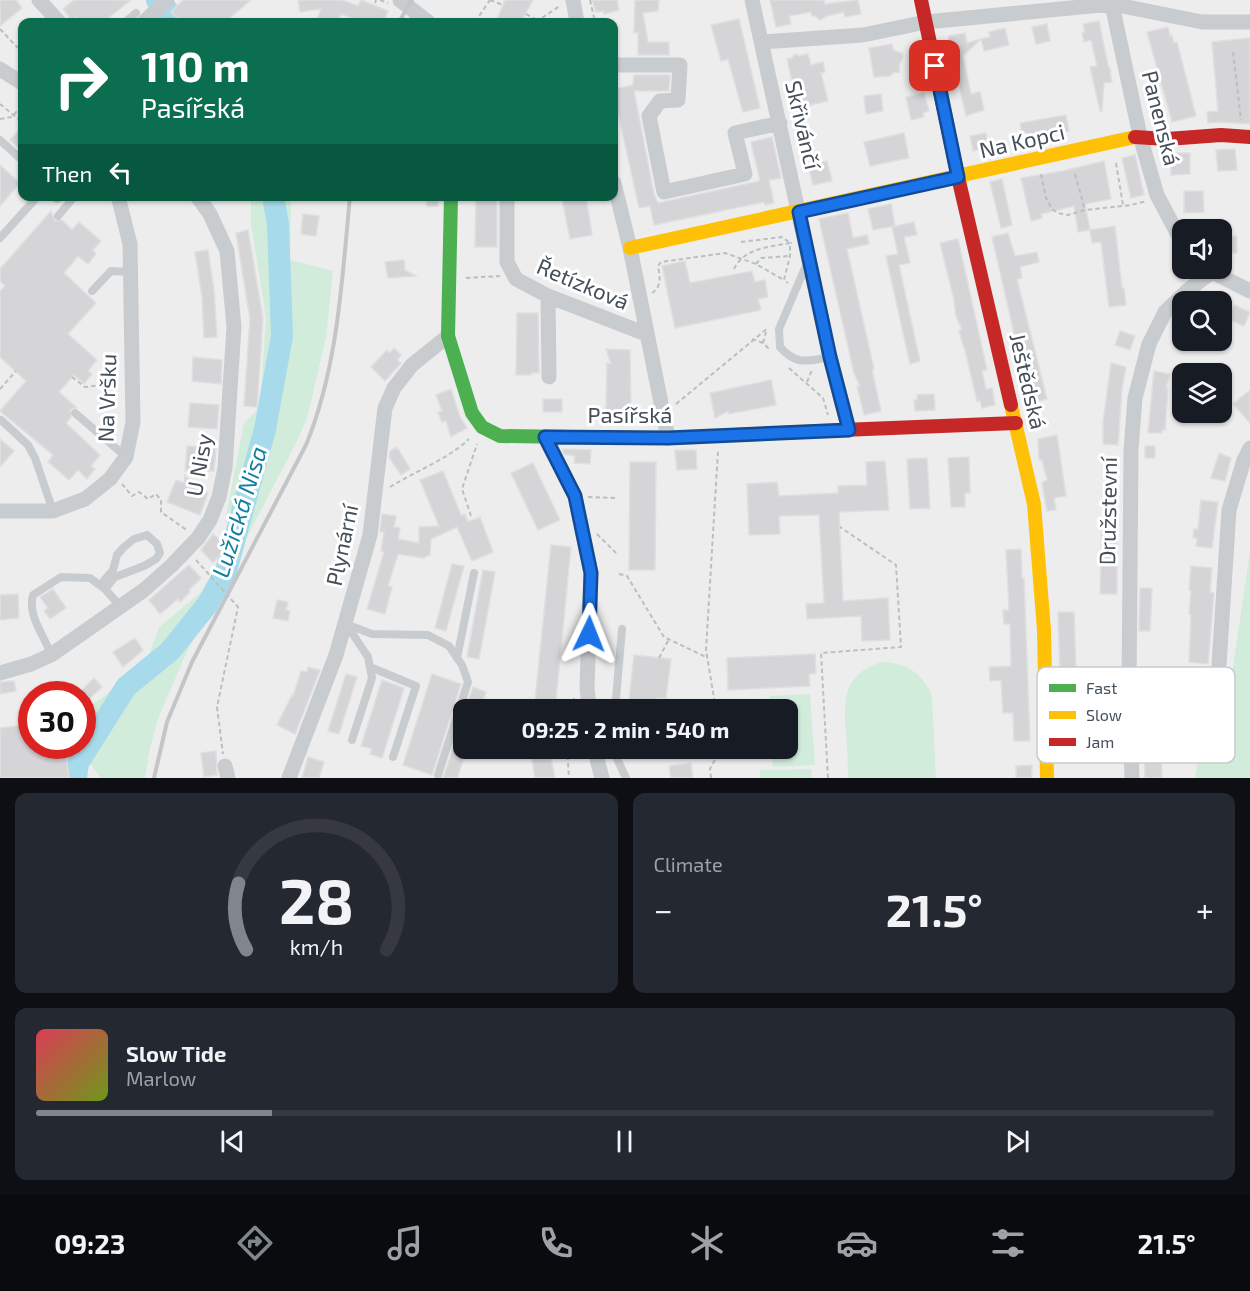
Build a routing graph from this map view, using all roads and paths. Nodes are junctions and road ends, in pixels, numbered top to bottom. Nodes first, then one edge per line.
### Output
1 (39, 0) edge
2 (167, 0) edge
3 (400, 0) edge
4 (490, 0) edge
5 (590, 0) edge
6 (752, 0) edge
7 (921, 0) edge
8 (569, 1) edge
9 (1111, 2) edge
10 (503, 5) dead end
11 (526, 14) dead end
12 (55, 18) edge
13 (140, 18) edge
14 (424, 18) edge
15 (478, 18) edge
16 (536, 18) edge
17 (543, 18) edge
18 (575, 18) edge
19 (594, 18) edge
20 (926, 22) junction
21 (1250, 22) edge
22 (0, 29) edge
23 (761, 42) junction
24 (18, 48) edge
25 (1233, 52) dead end
26 (618, 64) edge
27 (0, 69) edge
28 (18, 80) edge
29 (0, 104) edge
30 (18, 109) edge
31 (13, 115) junction
32 (0, 119) edge
33 (18, 119) edge
34 (780, 123) junction
35 (1140, 136) junction
36 (1247, 137) edge
37 (0, 140) edge
38 (18, 156) edge
39 (1116, 164) dead end
40 (1041, 174) dead end
41 (1075, 174) dead end
42 (958, 177) junction
43 (1157, 195) junction
44 (618, 199) edge
45 (33, 201) edge
46 (71, 201) edge
47 (119, 201) edge
48 (201, 201) edge
49 (451, 201) edge
50 (507, 201) edge
51 (1123, 205) junction
52 (1085, 210) junction
53 (799, 212) junction
54 (58, 216) dead end
55 (1172, 223) edge
56 (0, 238) edge
57 (798, 242) junction
58 (735, 243) dead end
59 (630, 248) junction
60 (790, 256) junction
61 (741, 257) junction
62 (809, 259) junction
63 (756, 264) junction
64 (734, 269) dead end
65 (510, 271) junction
66 (130, 272) junction
67 (449, 279) junction
68 (1200, 279) edge
69 (1227, 279) edge
70 (784, 280) junction
71 (789, 284) dead end
72 (92, 291) dead end
73 (1250, 291) edge
74 (647, 294) dead end
75 (548, 296) junction
76 (771, 321) dead end
77 (767, 330) junction
78 (646, 334) junction
79 (448, 336) junction
80 (752, 339) junction
81 (763, 343) junction
82 (770, 351) dead end
83 (830, 357) junction
84 (785, 364) dead end
85 (16, 371) dead end
86 (72, 377) dead end
87 (549, 377) dead end
88 (132, 382) junction
89 (0, 389) edge
90 (671, 396) dead end
91 (75, 412) dead end
92 (829, 418) dead end
93 (1, 420) edge
94 (1016, 423) junction
95 (482, 427) junction
96 (849, 430) junction
97 (719, 436) junction
98 (545, 437) junction
99 (668, 438) junction
100 (1250, 448) edge
101 (126, 457) junction
102 (114, 474) junction
103 (375, 496) junction
104 (575, 496) junction
105 (615, 498) dead end
106 (0, 511) edge
107 (53, 511) junction
108 (471, 516) dead end
109 (840, 527) dead end
110 (198, 538) junction
111 (187, 549) junction
112 (474, 573) dead end
113 (619, 574) dead end
114 (103, 587) junction
115 (121, 607) junction
116 (346, 624) junction
117 (622, 628) dead end
118 (669, 639) junction
119 (51, 655) junction
120 (457, 658) junction
121 (659, 658) dead end
122 (708, 658) junction
123 (1219, 665) dead end
124 (370, 667) junction
125 (1045, 667) edge
126 (1129, 667) edge
127 (0, 673) edge
128 (588, 699) edge
129 (616, 699) edge
130 (714, 699) edge
131 (352, 740) dead end
132 (393, 757) dead end
133 (567, 759) edge
134 (597, 759) edge
135 (617, 759) edge
136 (715, 759) edge
137 (1047, 763) edge
138 (1131, 763) edge
139 (226, 772) edge
140 (438, 775) dead end
141 (289, 778) edge
142 (568, 778) edge
143 (602, 778) edge
144 (626, 778) edge
145 (711, 778) edge
146 (828, 778) edge
147 (1047, 778) edge
148 (1132, 778) edge

1 - 12 street
2 - 13 street
3 - 14 street
4 - 10 path
4 - 15 path
5 - 19 path
6 - 23 street, Skřivánčí
7 - 20 street, Ještědská
8 - 17 path
8 - 18 street
9 - 20 street
9 - 21 street
9 - 35 street, Panenská
11 - 16 path
20 - 23 street
20 - 42 street, Ještědská
22 - 24 path
23 - 34 street, Skřivánčí
25 - 36 path
26 - 34 street
27 - 28 street
29 - 31 path
30 - 31 path
31 - 32 path
31 - 33 path
34 - 53 street, Skřivánčí
35 - 36 street, Na Kopci
35 - 42 street, Na Kopci
35 - 43 street, Panenská
37 - 38 lane
39 - 51 path
40 - 52 path
41 - 52 path
42 - 53 street, Na Kopci
42 - 94 street, Ještědská
43 - 51 path
43 - 55 street, Panenská
44 - 59 street, Řetízková
45 - 56 lane
46 - 54 lane
47 - 66 street, Na Vršku
48 - 110 street, U Nisy
49 - 67 street
50 - 65 street, Řetízková
51 - 52 path
53 - 57 street, Skřivánčí
53 - 59 street, Na Kopci
57 - 58 path
57 - 60 path
57 - 61 path
57 - 62 street, Skřivánčí
59 - 78 street, Řetízková
60 - 63 path
60 - 70 path
61 - 63 path
61 - 64 path
61 - 74 path
62 - 83 street, Skřivánčí
62 - 83 lane
63 - 70 path
65 - 67 path
65 - 75 street, Řetízková
66 - 72 lane
66 - 88 street, Na Vršku
67 - 79 street
68 - 126 street, Družstevní
69 - 73 street
70 - 71 path
75 - 78 street, Řetízková
75 - 87 street
76 - 77 path
77 - 80 path
77 - 81 path
78 - 99 street, Řetízková
79 - 95 street
79 - 103 street, Plynární
80 - 81 path
80 - 90 path
81 - 82 path
83 - 96 street, Skřivánčí
84 - 92 path
85 - 89 path
86 - 88 path
88 - 101 street, Na Vršku
91 - 101 lane
93 - 107 lane
94 - 96 street, Pasířská
94 - 125 street, Ještědská
95 - 98 street, Pasířská
95 - 103 path
95 - 108 path
96 - 97 street, Pasířská
97 - 99 street, Pasířská
97 - 122 path
98 - 99 street, Pasířská
98 - 104 street
100 - 123 street
101 - 102 street, Na Vršku
102 - 107 street, Na Vršku
102 - 110 path
103 - 116 street, Plynární
104 - 105 path
104 - 128 street
106 - 107 street, Na Vršku
109 - 146 path
110 - 111 street, U Nisy
111 - 115 street, U Nisy
111 - 139 path
112 - 120 lane
113 - 118 path
114 - 114 lane
114 - 115 lane
114 - 119 lane
115 - 119 street, U Nisy
116 - 120 lane
116 - 124 lane
116 - 141 street, Plynární
117 - 129 lane
118 - 121 path
118 - 122 path
119 - 127 street, U Nisy
120 - 140 lane
122 - 130 path
124 - 131 lane
124 - 132 lane
133 - 142 path
134 - 143 street
135 - 144 lane
136 - 145 path
137 - 147 street, Ještědská
138 - 148 street, Družstevní

